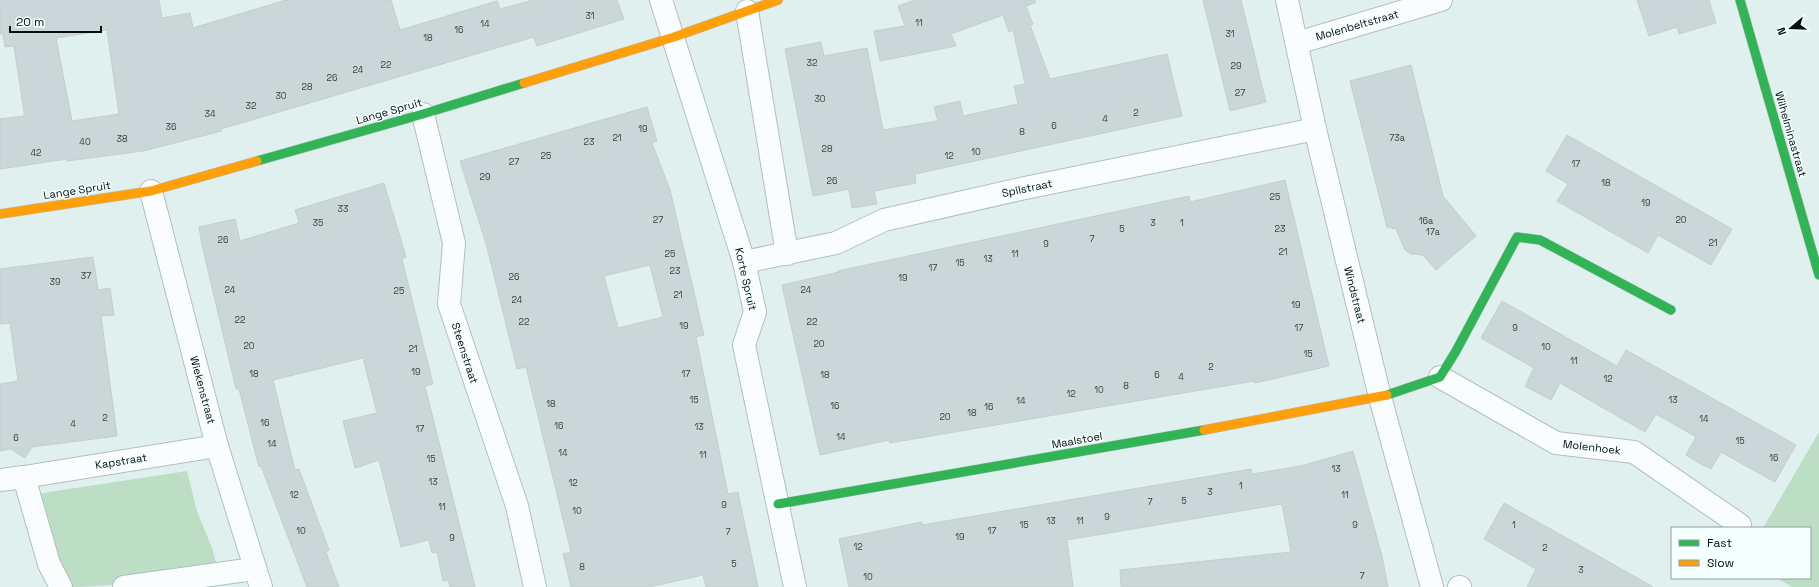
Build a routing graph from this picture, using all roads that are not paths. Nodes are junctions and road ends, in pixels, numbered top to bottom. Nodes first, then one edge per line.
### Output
1 (661, 0) edge
2 (778, 0) edge
3 (1287, 0) edge
4 (1441, 0) edge
5 (1740, 0) edge
6 (747, 11) junction
7 (674, 37) junction
8 (1297, 43) junction
9 (423, 114) junction
10 (1315, 129) junction
11 (151, 191) junction
12 (0, 214) edge
13 (787, 254) junction
14 (744, 262) junction
15 (1819, 275) edge
16 (1671, 310) dead end
17 (1440, 377) junction
18 (1380, 397) junction
19 (217, 446) junction
20 (24, 476) junction
21 (0, 480) edge
22 (778, 504) junction
23 (1740, 525) dead end
24 (258, 578) edge
25 (61, 587) edge
26 (124, 587) edge
27 (535, 587) edge
28 (795, 587) edge
29 (1432, 587) edge

1 - 7 street, Korte Spruit
2 - 6 street, Lange Spruit
3 - 8 street, Windstraat
4 - 8 street, Molenbeltstraat
5 - 15 street, Wilhelminastraat
6 - 7 street, Lange Spruit
6 - 13 street
7 - 9 street, Lange Spruit
7 - 14 street, Korte Spruit
8 - 10 street, Windstraat
9 - 11 street, Lange Spruit
9 - 27 street, Steenstraat
10 - 13 street, Spilstraat
10 - 18 street, Windstraat
11 - 12 street, Lange Spruit
11 - 19 street, Wiekenstraat
13 - 14 street, Spilstraat
14 - 22 street, Korte Spruit
16 - 17 street
17 - 18 street
17 - 23 street, Molenhoek
18 - 22 street, Maalstoel
18 - 29 street, Windstraat
19 - 20 street, Kapstraat
19 - 24 street, Wiekenstraat
20 - 21 street, Kapstraat
20 - 25 street
22 - 28 street, Korte Spruit
24 - 26 street

